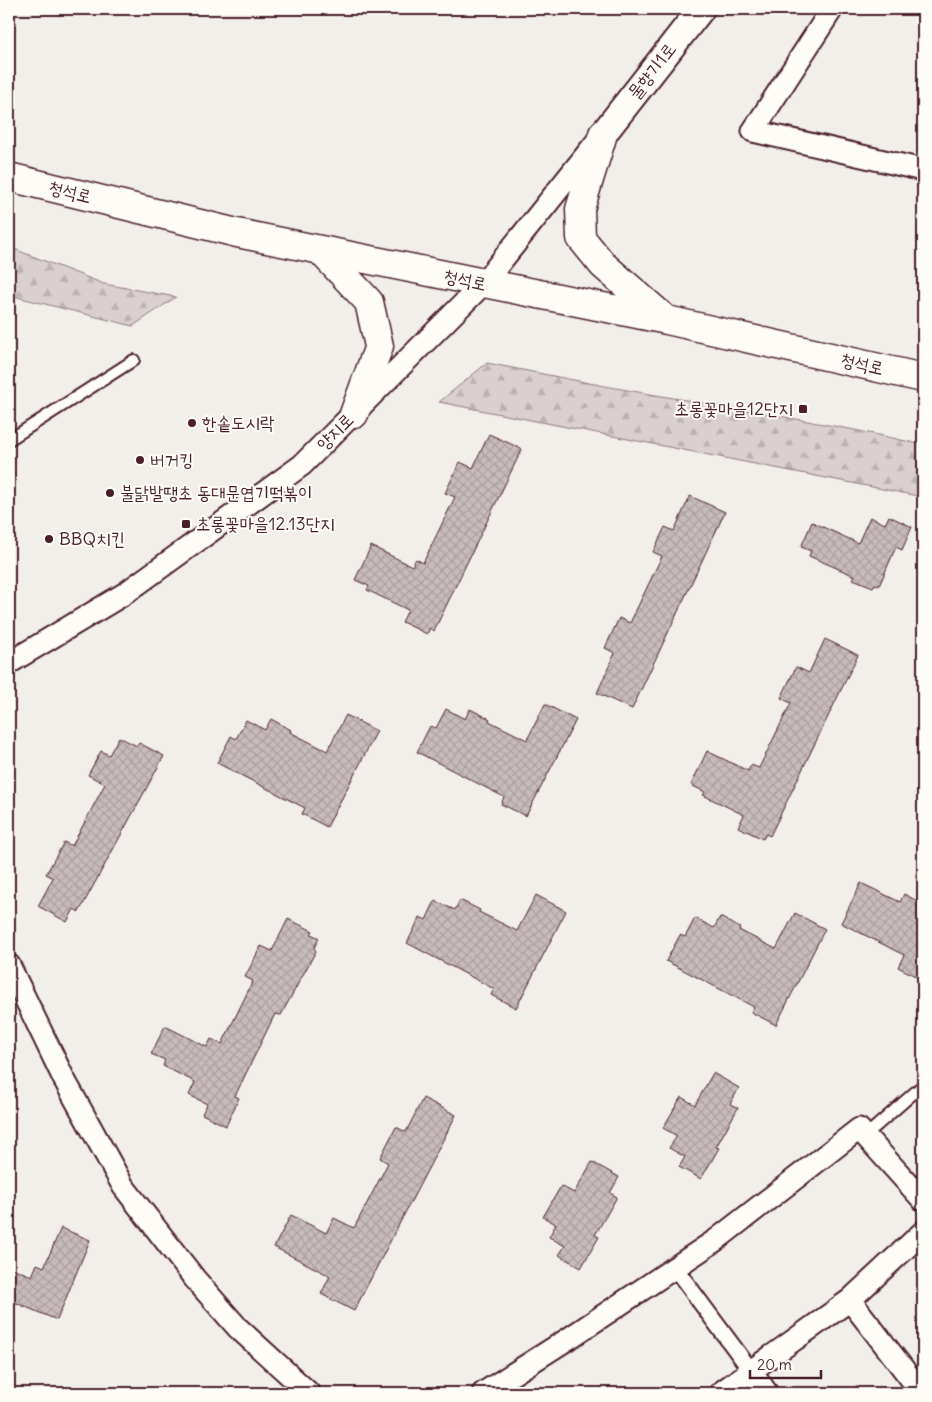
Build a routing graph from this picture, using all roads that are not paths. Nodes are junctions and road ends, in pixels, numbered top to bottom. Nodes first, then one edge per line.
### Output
1 (701, 9) edge
2 (832, 9) edge
3 (603, 134) junction
4 (923, 170) edge
5 (9, 177) edge
6 (321, 250) junction
7 (483, 284) junction
8 (666, 320) junction
9 (134, 360) dead end
10 (923, 378) edge
11 (354, 414) junction
12 (9, 440) edge
13 (9, 663) edge
14 (9, 964) edge
15 (923, 1085) edge
16 (865, 1136) junction
17 (923, 1200) edge
18 (923, 1232) edge
19 (675, 1268) junction
20 (850, 1300) junction
21 (752, 1372) junction
22 (309, 1393) edge
23 (483, 1393) edge
24 (720, 1393) edge
25 (767, 1393) edge
26 (922, 1393) edge

1 - 3 street, 물향기1로
2 - 4 street
3 - 7 street, 양지로
3 - 8 main road
5 - 6 main road, 청석로
6 - 7 main road, 청석로
6 - 11 main road
7 - 8 main road, 청석로
7 - 11 street, 양지로
8 - 10 main road, 청석로
9 - 12 lane
11 - 13 street, 양지로
14 - 22 street
15 - 16 lane
16 - 17 street
16 - 19 street
18 - 20 street
19 - 21 street
19 - 23 street
20 - 21 street
20 - 26 street
21 - 24 street
21 - 25 street

